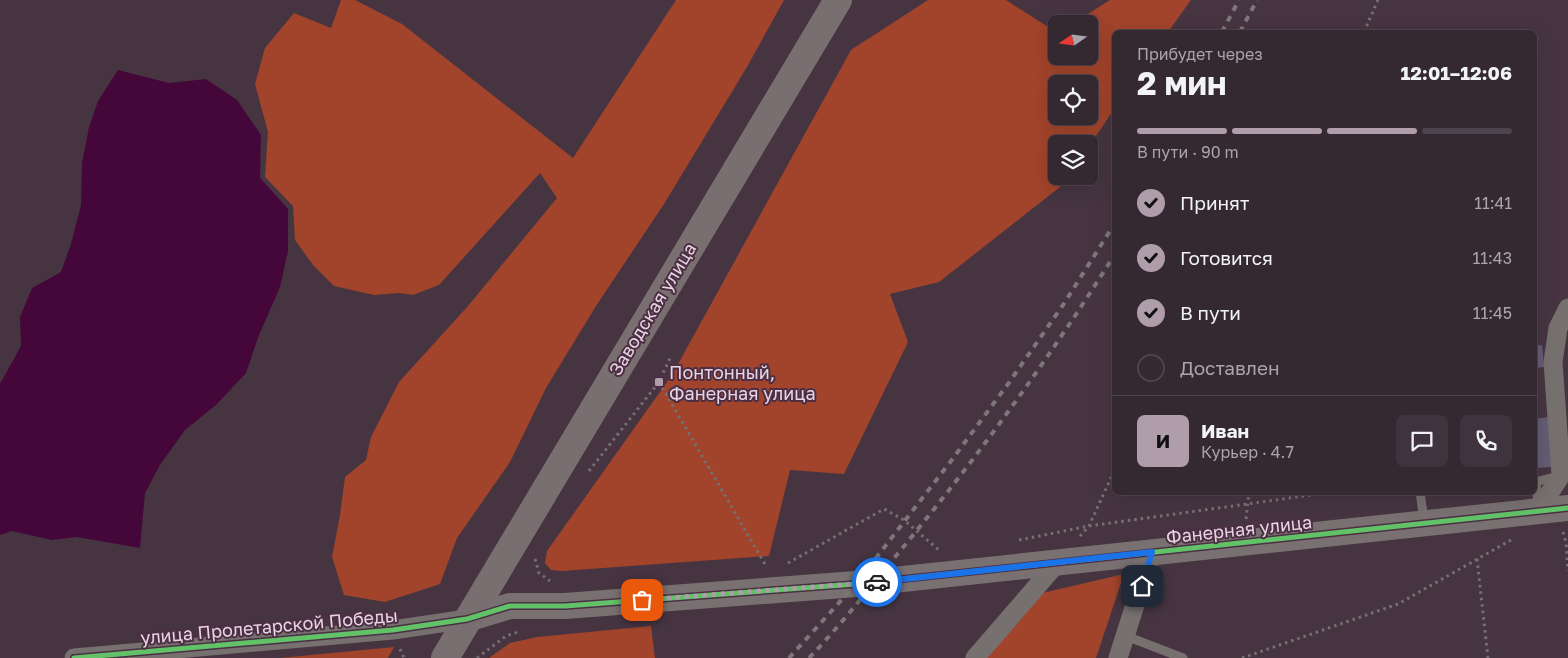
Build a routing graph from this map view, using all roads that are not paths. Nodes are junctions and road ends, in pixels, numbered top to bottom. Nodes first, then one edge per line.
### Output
1 (838, 0) edge
2 (1568, 308) edge
3 (1561, 476) junction
4 (1537, 482) edge
5 (1537, 484) edge
6 (1420, 495) edge
7 (1554, 509) edge
8 (1424, 523) junction
9 (1152, 552) junction
10 (1057, 563) junction
11 (467, 619) junction
12 (1126, 636) junction
13 (74, 658) edge
14 (445, 658) edge
15 (975, 658) edge
16 (1118, 658) edge
17 (1182, 658) edge

1 - 11 main road, Заводская улица
2 - 3 street
3 - 4 lane
3 - 7 street
5 - 7 lane
6 - 8 lane
7 - 8 street, Фанерная улица
8 - 9 street, Фанерная улица
9 - 10 street, Фанерная улица
9 - 12 street
10 - 11 street, Фанерная улица
10 - 15 street
11 - 13 street, улица Пролетарской Победы
11 - 14 main road, Заводская улица
12 - 16 street
12 - 17 lane

